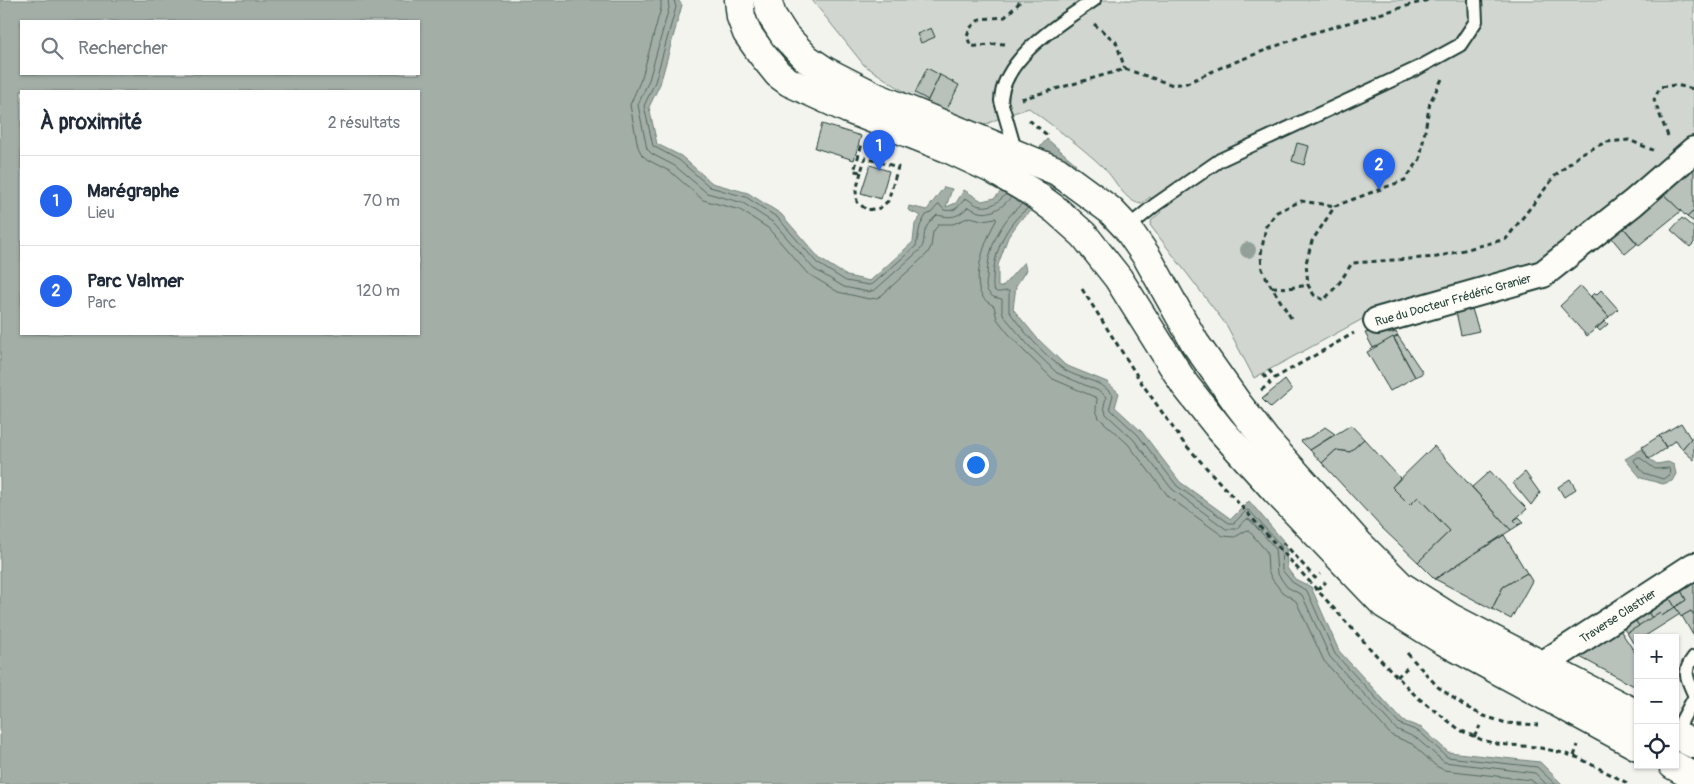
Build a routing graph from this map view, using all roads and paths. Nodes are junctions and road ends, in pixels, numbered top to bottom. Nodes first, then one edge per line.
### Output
1 (739, 0) edge
2 (767, 0) edge
3 (1022, 0) edge
4 (1094, 0) edge
5 (1428, 0) edge
6 (1475, 0) edge
7 (1083, 7) junction
8 (996, 43) dead end
9 (1460, 45) junction
10 (1125, 69) junction
11 (1694, 89) edge
12 (1001, 101) junction
13 (863, 142) dead end
14 (1683, 147) edge
15 (1653, 151) dead end
16 (1006, 158) junction
17 (861, 172) junction
18 (1335, 206) junction
19 (1127, 228) junction
20 (1308, 285) junction
21 (1272, 288) junction
22 (1291, 318) dead end
23 (1377, 321) joint
24 (1123, 339) dead end
25 (1116, 343) dead end
26 (1265, 388) dead end
27 (1199, 452) dead end
28 (1194, 455) dead end
29 (1266, 525) dead end
30 (1261, 529) dead end
31 (1275, 533) dead end
32 (1270, 538) dead end
33 (1281, 540) dead end
34 (1694, 566) edge
35 (1320, 574) dead end
36 (1327, 581) dead end
37 (1317, 590) dead end
38 (1694, 657) edge
39 (1542, 665) junction
40 (1407, 668) dead end
41 (1397, 677) dead end
42 (1694, 696) edge
43 (1634, 713) edge
44 (1480, 726) dead end
45 (1679, 726) edge
46 (1679, 736) edge
47 (1474, 737) dead end
48 (1634, 744) edge
49 (1694, 744) edge
50 (1578, 745) dead end
51 (1574, 756) dead end
52 (1679, 768) edge
53 (1694, 777) edge

1 - 16 main road
2 - 16 main road
3 - 8 path
4 - 7 lane
5 - 10 path
6 - 9 lane
7 - 10 path
7 - 12 lane
9 - 18 path
9 - 19 lane
10 - 12 path
11 - 14 path
12 - 16 lane
13 - 17 path
14 - 23 street, Rue du Docteur Frédéric Granier
15 - 20 path
16 - 19 main road
16 - 48 main road
17 - 17 path
18 - 20 path
18 - 21 path
19 - 39 main road
20 - 21 path
21 - 22 path
23 - 26 path, Rue du Docteur Frédéric Granier
24 - 25 path
27 - 28 path
29 - 30 path
31 - 32 path
33 - 35 path
34 - 39 street, Traverse Clastrier
36 - 37 path
38 - 42 lane
39 - 43 main road
40 - 41 path
42 - 45 lane
44 - 47 path
46 - 49 main road
50 - 51 path
52 - 53 main road

